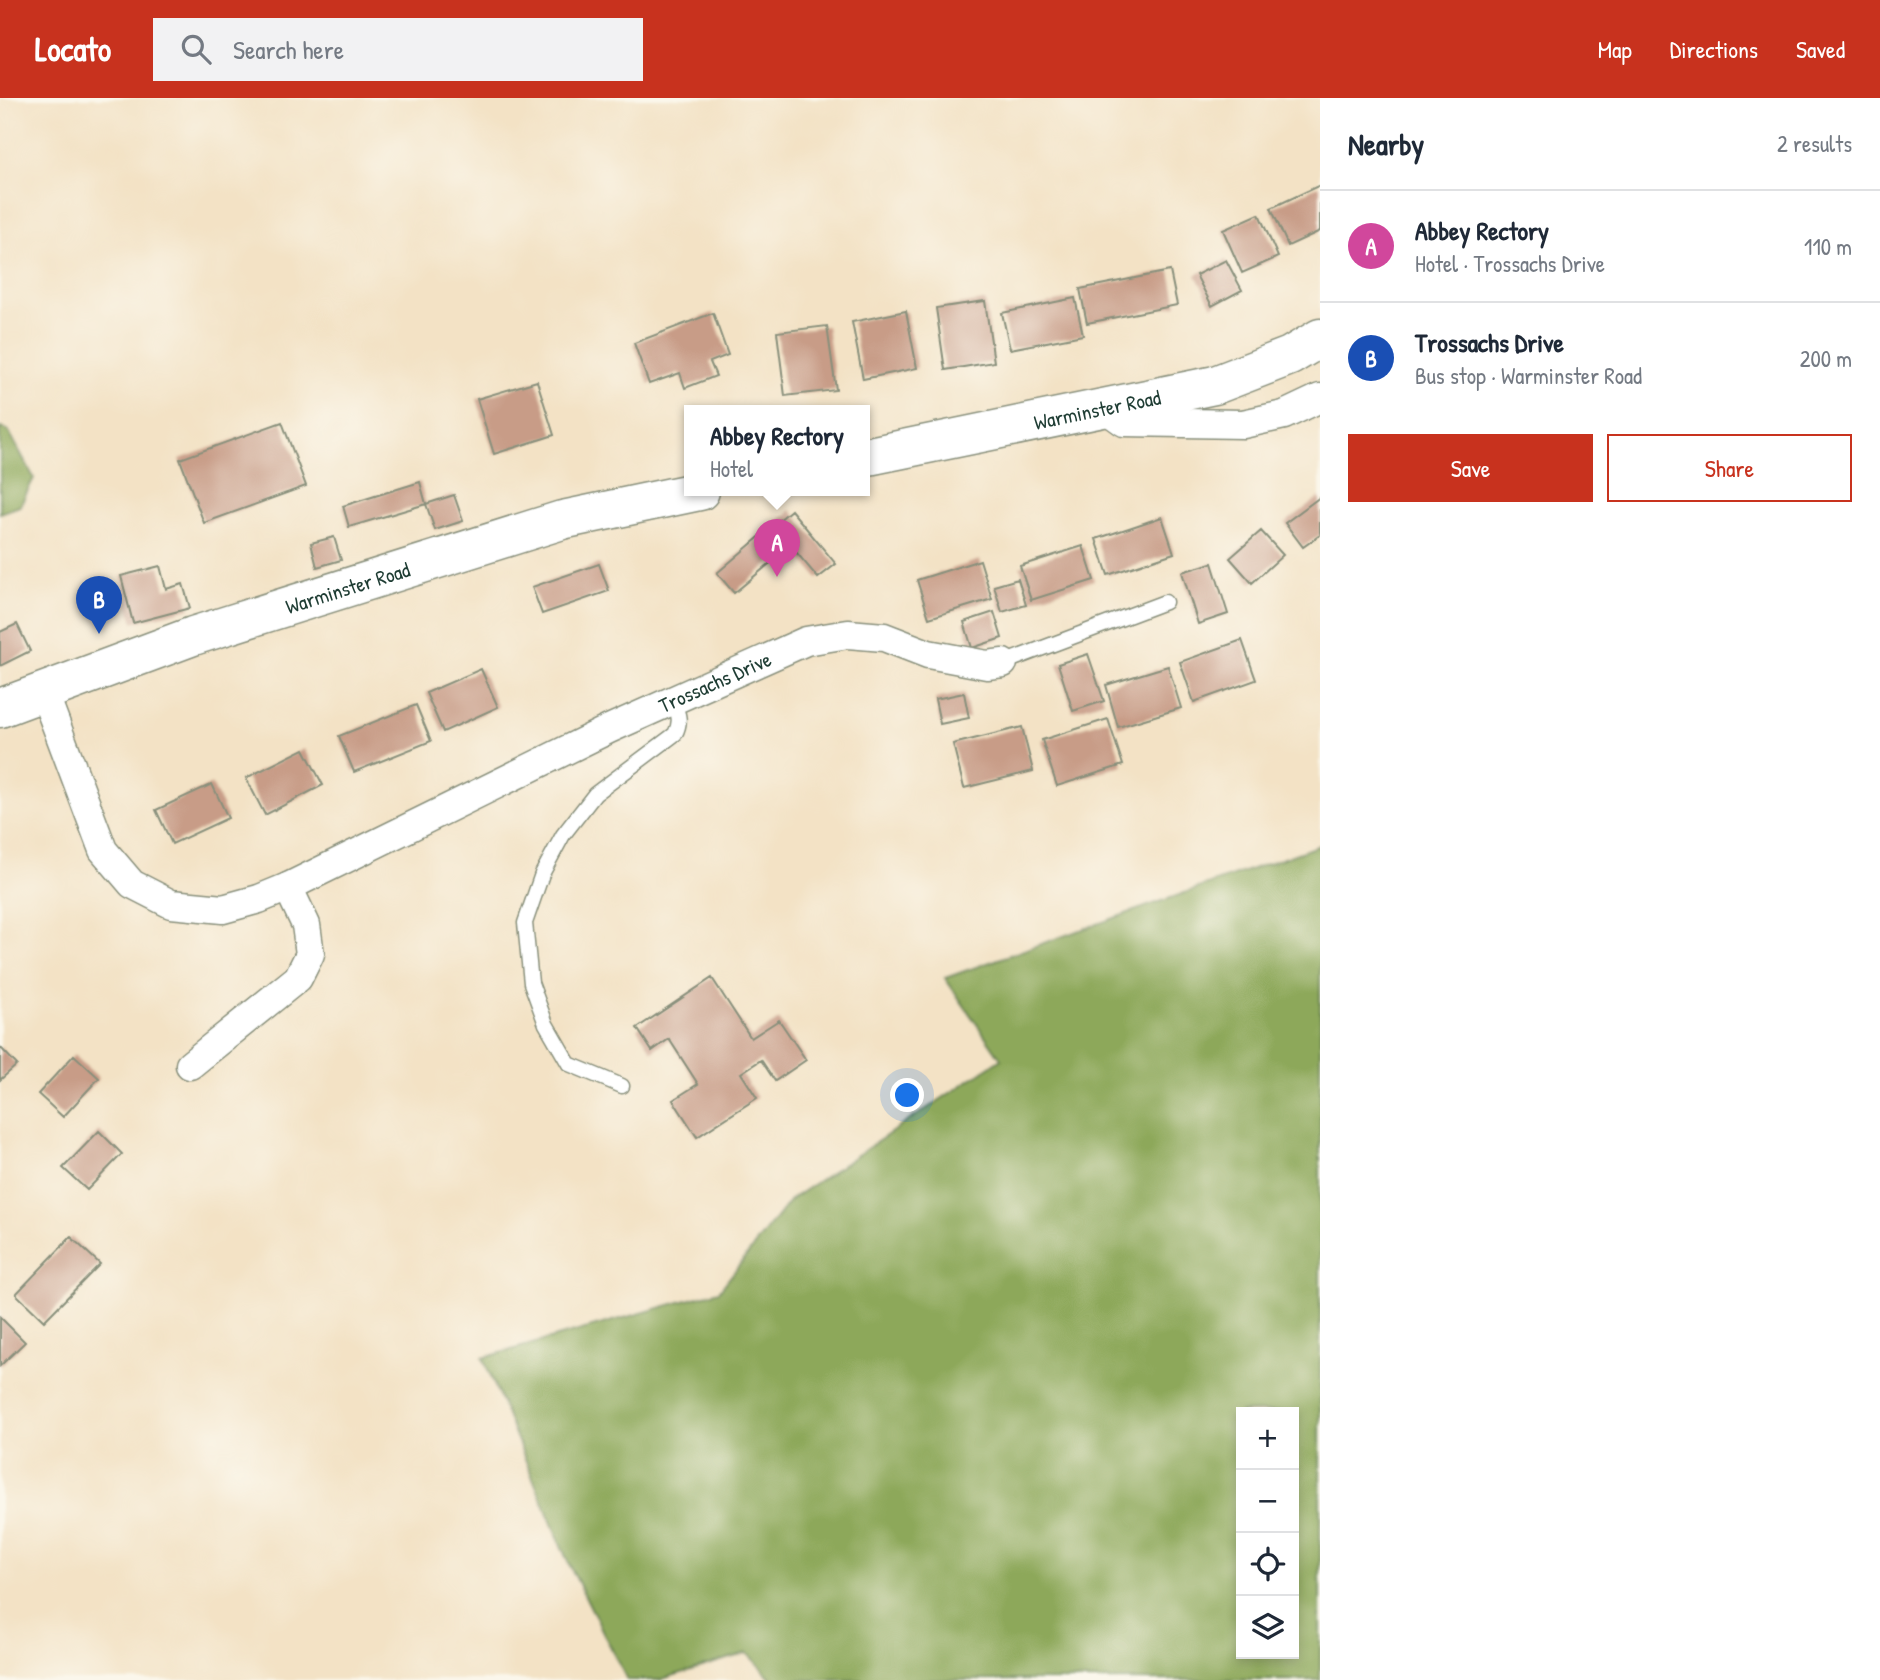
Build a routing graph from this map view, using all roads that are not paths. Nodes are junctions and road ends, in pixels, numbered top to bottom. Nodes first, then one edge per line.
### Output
1 (1320, 338) edge
2 (1320, 398) edge
3 (1103, 407) junction
4 (870, 456) edge
5 (684, 495) edge
6 (1165, 602) dead end
7 (1003, 663) joint
8 (43, 690) junction
9 (673, 700) junction
10 (0, 708) edge
11 (288, 887) junction
12 (190, 1065) dead end
13 (622, 1086) dead end

1 - 3 highway, Warminster Road
2 - 3 street
3 - 4 highway, Warminster Road
5 - 8 highway, Warminster Road
6 - 7 lane, Trossachs Drive
7 - 9 street, Trossachs Drive
8 - 10 highway, Warminster Road
8 - 11 street, Trossachs Drive
9 - 11 street, Trossachs Drive
9 - 13 lane
11 - 12 street

